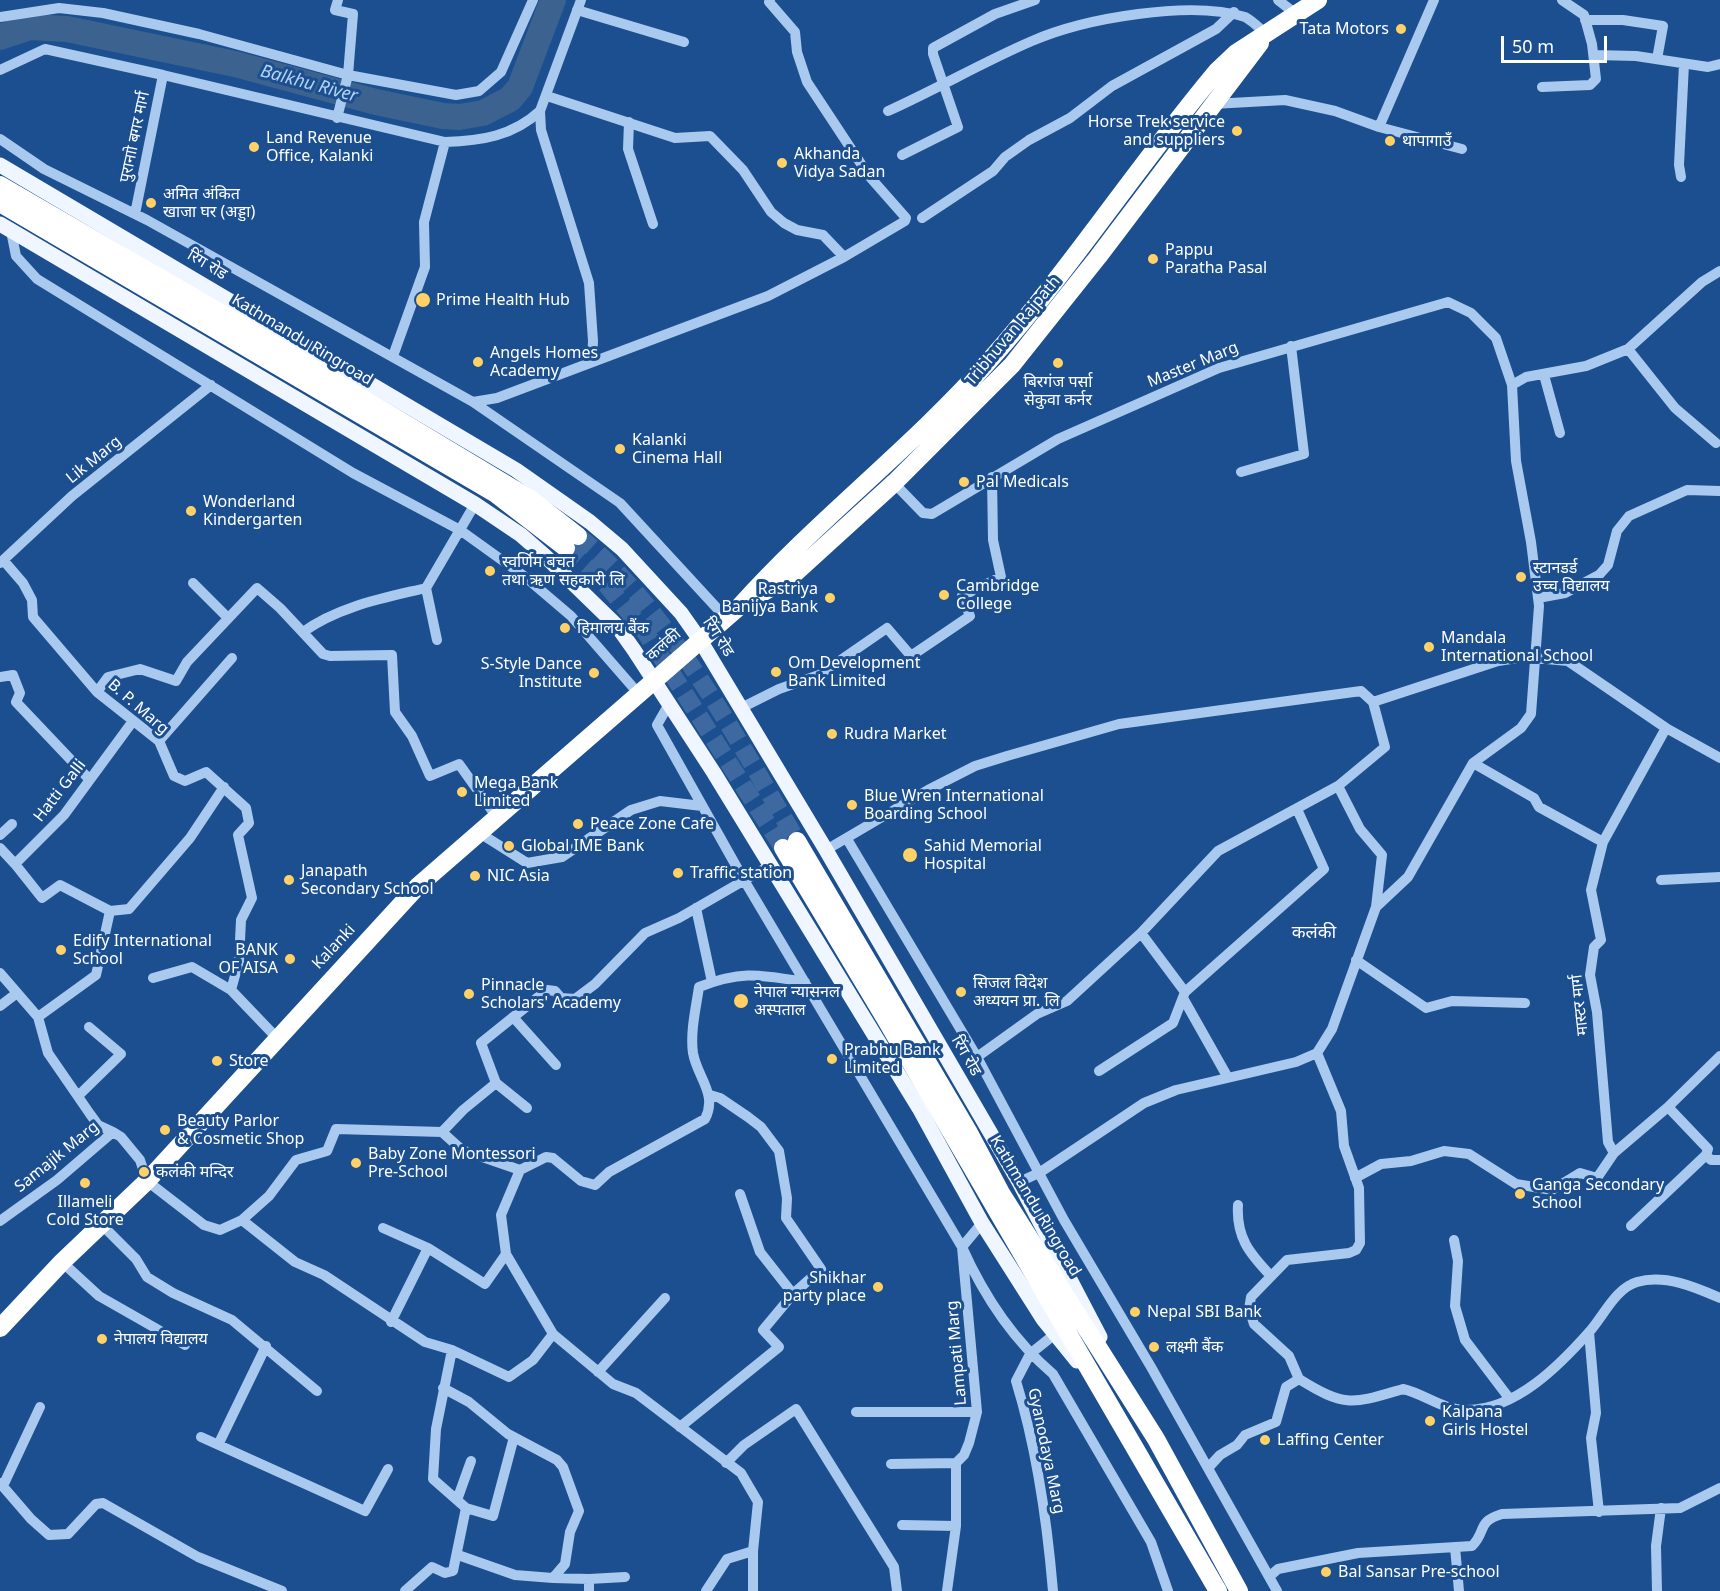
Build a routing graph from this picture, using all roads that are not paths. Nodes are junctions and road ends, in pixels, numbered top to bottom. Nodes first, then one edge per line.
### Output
1 (338, 0) edge
2 (533, 0) edge
3 (770, 0) edge
4 (1035, 0) edge
5 (1278, 0) edge
6 (1318, 0) edge
7 (1434, 0) edge
8 (1562, 0) edge
9 (579, 5) edge
10 (1132, 5) edge
11 (1234, 12) junction
12 (1296, 14) junction
13 (0, 17) edge
14 (1586, 20) junction
15 (1266, 34) junction
16 (684, 42) dead end
17 (1594, 55) junction
18 (1657, 59) junction
19 (1684, 64) junction
20 (1720, 64) edge
21 (0, 70) edge
22 (163, 75) junction
23 (348, 77) junction
24 (943, 87) junction
25 (1542, 87) dead end
26 (547, 96) junction
27 (1214, 104) junction
28 (540, 111) junction
29 (888, 111) dead end
30 (339, 114) junction
31 (629, 122) junction
32 (1379, 128) junction
33 (0, 139) edge
34 (445, 142) junction
35 (1462, 149) dead end
36 (902, 155) dead end
37 (3, 173) edge
38 (1681, 177) dead end
39 (0, 203) edge
40 (135, 214) junction
41 (922, 218) dead end
42 (653, 224) dead end
43 (6, 227) edge
44 (844, 257) junction
45 (1720, 271) edge
46 (1291, 346) junction
47 (1628, 349) junction
48 (393, 356) junction
49 (592, 361) junction
50 (1544, 375) junction
51 (211, 385) junction
52 (1512, 385) junction
53 (473, 402) junction
54 (1560, 433) dead end
55 (1716, 443) dead end
56 (880, 469) junction
57 (1241, 472) dead end
58 (993, 477) junction
59 (894, 483) junction
60 (1720, 491) edge
61 (475, 504) junction
62 (460, 530) junction
63 (2, 562) edge
64 (193, 583) dead end
65 (426, 588) junction
66 (1538, 598) junction
67 (733, 612) junction
68 (228, 618) junction
69 (303, 632) junction
70 (437, 640) dead end
71 (700, 640) junction
72 (1536, 657) junction
73 (232, 658) dead end
74 (0, 677) edge
75 (654, 680) junction
76 (97, 692) junction
77 (638, 693) junction
78 (1373, 702) junction
79 (669, 704) junction
80 (741, 708) junction
81 (133, 721) junction
82 (1666, 728) junction
83 (159, 741) junction
84 (1720, 758) edge
85 (1473, 763) junction
86 (89, 779) junction
87 (1338, 786) junction
88 (224, 787) junction
89 (702, 806) junction
90 (1297, 809) junction
91 (496, 816) junction
92 (12, 824) dead end
93 (478, 832) junction
94 (0, 835) edge
95 (846, 839) junction
96 (1603, 842) junction
97 (0, 848) edge
98 (826, 850) junction
99 (15, 864) junction
100 (769, 866) junction
101 (1720, 877) edge
102 (744, 880) junction
103 (1661, 880) dead end
104 (1376, 907) junction
105 (696, 908) junction
106 (111, 912) junction
107 (1141, 933) junction
108 (1356, 960) junction
109 (0, 973) edge
110 (153, 978) dead end
111 (712, 982) junction
112 (805, 982) junction
113 (231, 990) junction
114 (17, 993) junction
115 (1184, 995) junction
116 (1525, 1003) dead end
117 (0, 1006) edge
118 (38, 1017) junction
119 (513, 1017) junction
120 (89, 1027) dead end
121 (276, 1037) junction
122 (1317, 1053) junction
123 (1720, 1056) edge
124 (977, 1057) junction
125 (556, 1065) dead end
126 (1099, 1071) dead end
127 (1227, 1076) junction
128 (496, 1083) junction
129 (710, 1095) junction
130 (78, 1096) junction
131 (1668, 1107) junction
132 (527, 1108) dead end
133 (113, 1132) junction
134 (442, 1132) junction
135 (1614, 1153) junction
136 (1706, 1155) junction
137 (1720, 1160) edge
138 (520, 1170) junction
139 (1039, 1173) junction
140 (1355, 1178) junction
141 (147, 1181) junction
142 (1019, 1182) junction
143 (740, 1194) dead end
144 (1238, 1205) dead end
145 (242, 1220) junction
146 (0, 1221) edge
147 (982, 1223) junction
148 (101, 1224) junction
149 (1631, 1226) dead end
150 (383, 1228) dead end
151 (1454, 1240) dead end
152 (962, 1247) junction
153 (429, 1248) junction
154 (506, 1254) junction
155 (62, 1262) junction
156 (1271, 1276) junction
157 (793, 1294) junction
158 (665, 1298) dead end
159 (1720, 1298) edge
160 (391, 1322) junction
161 (0, 1328) edge
162 (1589, 1332) junction
163 (553, 1334) junction
164 (1055, 1334) junction
165 (185, 1345) dead end
166 (266, 1346) junction
167 (452, 1350) junction
168 (1030, 1354) junction
169 (598, 1372) junction
170 (1299, 1379) junction
171 (1123, 1385) junction
172 (443, 1388) junction
173 (317, 1391) dead end
174 (1105, 1395) junction
175 (1509, 1398) junction
176 (40, 1407) dead end
177 (856, 1412) dead end
178 (977, 1412) junction
179 (680, 1427) junction
180 (201, 1437) dead end
181 (514, 1437) junction
182 (219, 1443) junction
183 (471, 1461) dead end
184 (726, 1463) junction
185 (956, 1463) junction
186 (891, 1464) dead end
187 (388, 1468) dead end
188 (1208, 1468) junction
189 (2, 1485) edge
190 (1720, 1488) edge
191 (457, 1500) junction
192 (466, 1508) junction
193 (1661, 1508) junction
194 (1599, 1512) junction
195 (902, 1525) dead end
196 (956, 1526) junction
197 (1455, 1547) junction
198 (753, 1551) junction
199 (458, 1555) junction
200 (1270, 1576) junction
201 (625, 1577) dead end
202 (553, 1578) junction
203 (589, 1579) junction
204 (282, 1591) edge
205 (405, 1591) edge
206 (589, 1591) edge
207 (706, 1591) edge
208 (753, 1591) edge
209 (897, 1591) edge
210 (947, 1591) edge
211 (1053, 1591) edge
212 (1168, 1591) edge
213 (1218, 1591) edge
214 (1239, 1591) edge
215 (1277, 1591) edge
216 (1459, 1591) edge
217 (1657, 1591) edge

1 - 23 street
2 - 23 street
3 - 44 street
4 - 24 street
5 - 12 street
6 - 12 highway, Tribhuvan Rajpath
7 - 32 street
8 - 14 street
9 - 16 street
9 - 26 street, पुरानाो बगर मार्ग
10 - 11 street
10 - 24 street
11 - 15 street
11 - 41 street
12 - 15 highway, Tribhuvan Rajpath
13 - 23 street
14 - 17 street
14 - 18 street
15 - 27 highway, Tribhuvan Rajpath
15 - 56 highway, Tribhuvan Rajpath
17 - 18 street
17 - 25 street
18 - 19 street
19 - 20 street
19 - 38 street
21 - 22 street
22 - 30 street, पुरानाो बगर मार्ग
22 - 40 street, पुरानाो बगर मार्ग
23 - 30 street
24 - 29 street
24 - 36 street
26 - 28 street, पुरानाो बगर मार्ग
26 - 31 street
27 - 32 street
27 - 59 highway, Tribhuvan Rajpath
28 - 34 street, पुरानाो बगर मार्ग
28 - 49 street
30 - 34 street, पुरानाो बगर मार्ग
31 - 42 street
31 - 44 street
32 - 35 street
33 - 40 street
34 - 48 street
37 - 39 highway, Kathmandu Ringroad
37 - 71 main road, रिंग रोड
40 - 48 street
43 - 51 street
43 - 61 main road
44 - 49 street
45 - 47 street
46 - 52 street, Master Marg
46 - 57 street
46 - 58 street, Master Marg
47 - 50 street
47 - 55 street
48 - 53 street
49 - 53 street
50 - 52 street
50 - 54 street
51 - 62 street
51 - 63 street, Lik Marg
52 - 66 street, Master Marg
53 - 67 street
56 - 59 street, Master Marg
56 - 67 highway, Tribhuvan Rajpath
58 - 59 street, Master Marg
58 - 80 street
59 - 67 highway, Tribhuvan Rajpath
60 - 66 street
61 - 62 street
61 - 75 main road
62 - 65 street
62 - 77 street
63 - 76 street, B. P. Marg
64 - 68 street
65 - 69 street
65 - 70 street
66 - 72 street, Master Marg
67 - 71 highway, Tribhuvan Rajpath
68 - 69 street
68 - 76 street
69 - 91 street
71 - 75 highway, कलंकी
71 - 80 main road, रिंग रोड
72 - 78 street
72 - 82 street
72 - 85 street, Master Marg
73 - 83 street
74 - 86 street
75 - 77 highway, Kalanki
75 - 79 main road
76 - 81 street, B. P. Marg
77 - 91 highway, Kalanki
78 - 87 street
78 - 95 street
79 - 89 street
79 - 100 main road
80 - 98 main road, रिंग रोड
81 - 83 street, B. P. Marg
81 - 86 street, Hatti Galli
82 - 84 street
82 - 96 street, मास्टर मार्ग
83 - 88 street, B. P. Marg
85 - 96 street
85 - 104 street
86 - 99 street, Hatti Galli
87 - 90 street
87 - 104 street
88 - 106 street
88 - 113 street, B. P. Marg
89 - 93 street
89 - 102 street
90 - 107 street
90 - 115 street
91 - 93 highway, Kalanki
92 - 94 street
93 - 121 highway, Kalanki
95 - 98 street
95 - 124 street
96 - 135 street, मास्टर मार्ग
97 - 99 street
98 - 142 main road, रिंग रोड
99 - 106 street
100 - 102 street
100 - 147 main road
101 - 103 street
102 - 105 street
102 - 112 street
104 - 108 street
105 - 111 street
105 - 119 street
106 - 118 street
107 - 115 street
107 - 124 street
108 - 116 street
108 - 122 street
109 - 114 street
110 - 113 street
111 - 112 street
111 - 129 street
112 - 152 street
113 - 121 street
114 - 117 street
114 - 118 street
115 - 126 street
115 - 127 street
118 - 130 street
119 - 125 street
119 - 128 street
120 - 130 street
121 - 141 highway, Kalanki
122 - 127 street
122 - 140 street
123 - 131 street
124 - 139 street
127 - 139 street
128 - 132 street
128 - 134 street
129 - 138 street
129 - 157 street
130 - 133 street
131 - 135 street
131 - 136 street
133 - 141 street, Samajik Marg
133 - 146 street, Samajik Marg
134 - 138 street
134 - 145 street
135 - 140 street
136 - 137 street
136 - 149 street
138 - 154 street
139 - 142 street
139 - 188 street
140 - 156 street
141 - 145 street
141 - 148 highway, Kalanki
142 - 171 main road, रिंग रोड
143 - 157 street
144 - 156 street
145 - 160 street
147 - 152 street
147 - 164 main road
148 - 155 highway, Kalanki
148 - 166 street
150 - 153 street
151 - 175 street
152 - 168 street
152 - 178 street, Lampati Marg
153 - 154 street
153 - 160 street
154 - 163 street
155 - 161 highway, Kalanki
155 - 165 street
156 - 170 street
157 - 179 street
158 - 169 street
159 - 162 street
160 - 167 street
162 - 175 street
162 - 194 street
163 - 167 street
163 - 169 street
164 - 168 street, Gyanodaya Marg
164 - 174 main road
166 - 173 street
166 - 182 street
167 - 172 street
168 - 211 street, Gyanodaya Marg
168 - 212 street
169 - 179 street
170 - 175 street
170 - 188 street
171 - 174 main road
171 - 174 highway, Kathmandu Ringroad
171 - 214 highway, Kathmandu Ringroad
172 - 181 street
172 - 191 street
174 - 213 highway, Kathmandu Ringroad
176 - 189 street
177 - 178 street
178 - 185 street, Lampati Marg
179 - 184 street
180 - 182 street
181 - 192 street
181 - 202 street
182 - 187 street
183 - 191 street
184 - 198 street
184 - 209 street
185 - 186 street
185 - 196 street, Lampati Marg
188 - 200 street
189 - 204 street
190 - 193 street
191 - 192 street
192 - 199 street
193 - 194 street
193 - 217 street
194 - 197 street
195 - 196 street
196 - 210 street, Lampati Marg
197 - 200 street
197 - 216 street
198 - 207 street
198 - 208 street
199 - 202 street
199 - 205 street
200 - 215 street
201 - 203 street
202 - 203 street
203 - 206 street

